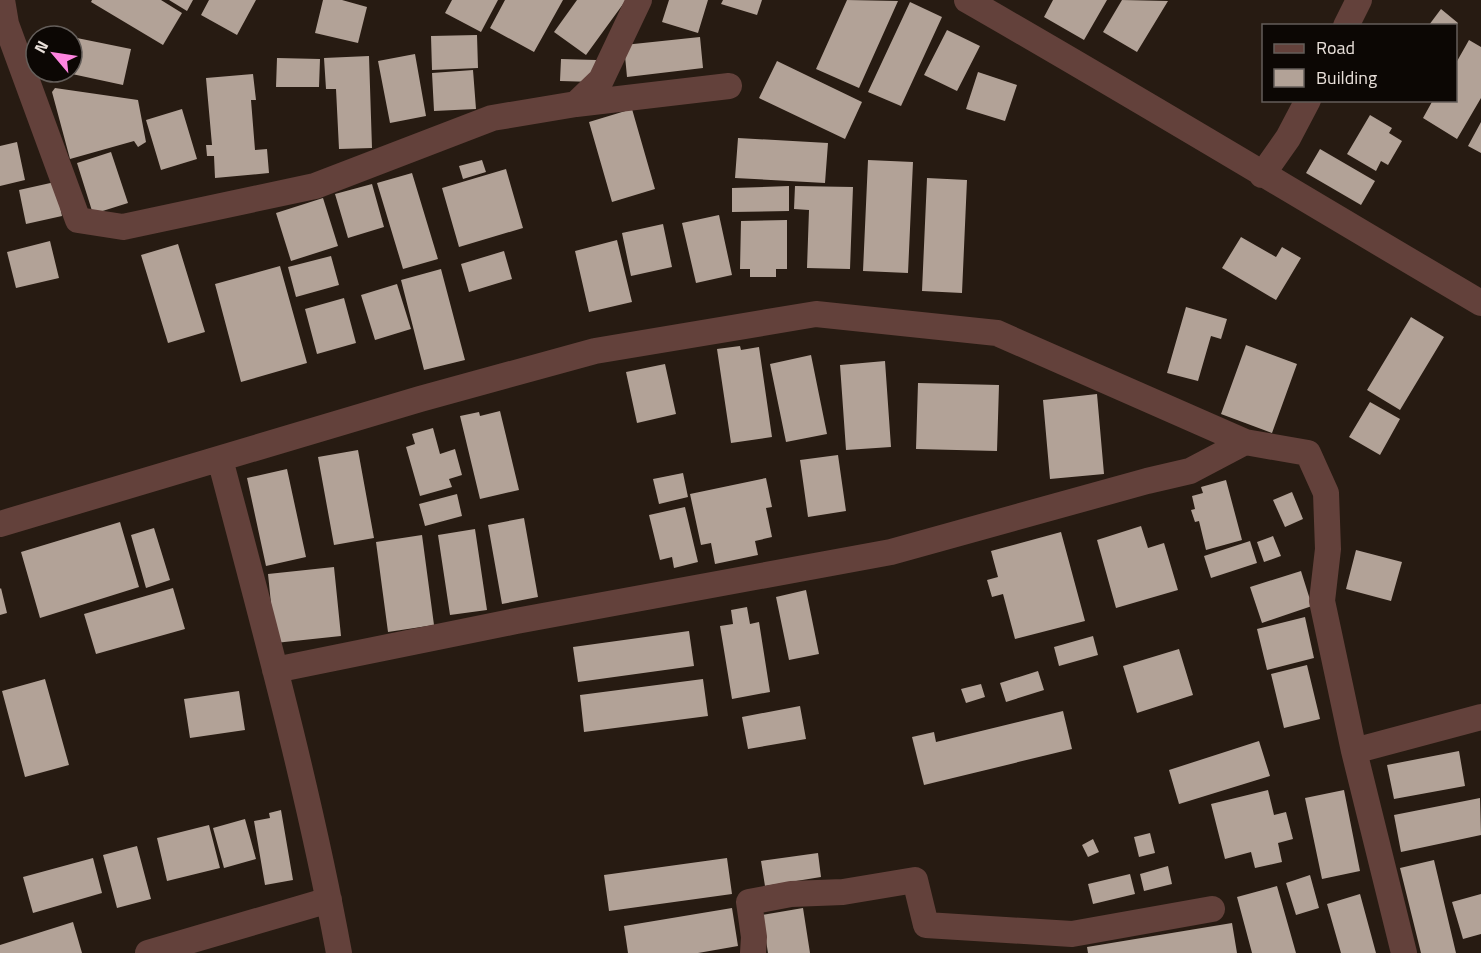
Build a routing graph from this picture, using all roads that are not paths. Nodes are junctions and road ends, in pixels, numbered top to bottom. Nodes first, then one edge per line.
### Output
1 (2, 0) edge
2 (639, 0) edge
3 (967, 0) edge
4 (1359, 0) edge
5 (1347, 24) edge
6 (729, 86) dead end
7 (1307, 102) edge
8 (576, 104) junction
9 (1262, 175) junction
10 (1481, 303) edge
11 (1245, 442) junction
12 (220, 459) junction
13 (0, 524) edge
14 (275, 670) junction
15 (1481, 717) edge
16 (1354, 751) junction
17 (329, 900) junction
18 (1212, 909) dead end
19 (148, 953) edge
20 (339, 953) edge
21 (753, 953) edge
22 (1404, 953) edge

1 - 8 street
2 - 8 street
3 - 9 street
4 - 5 street
6 - 8 street
7 - 9 street
9 - 10 street
11 - 12 street
11 - 14 street
11 - 16 street
12 - 13 street
12 - 14 street
14 - 17 street
15 - 16 street
16 - 22 street
17 - 19 street
17 - 20 street
18 - 21 street

